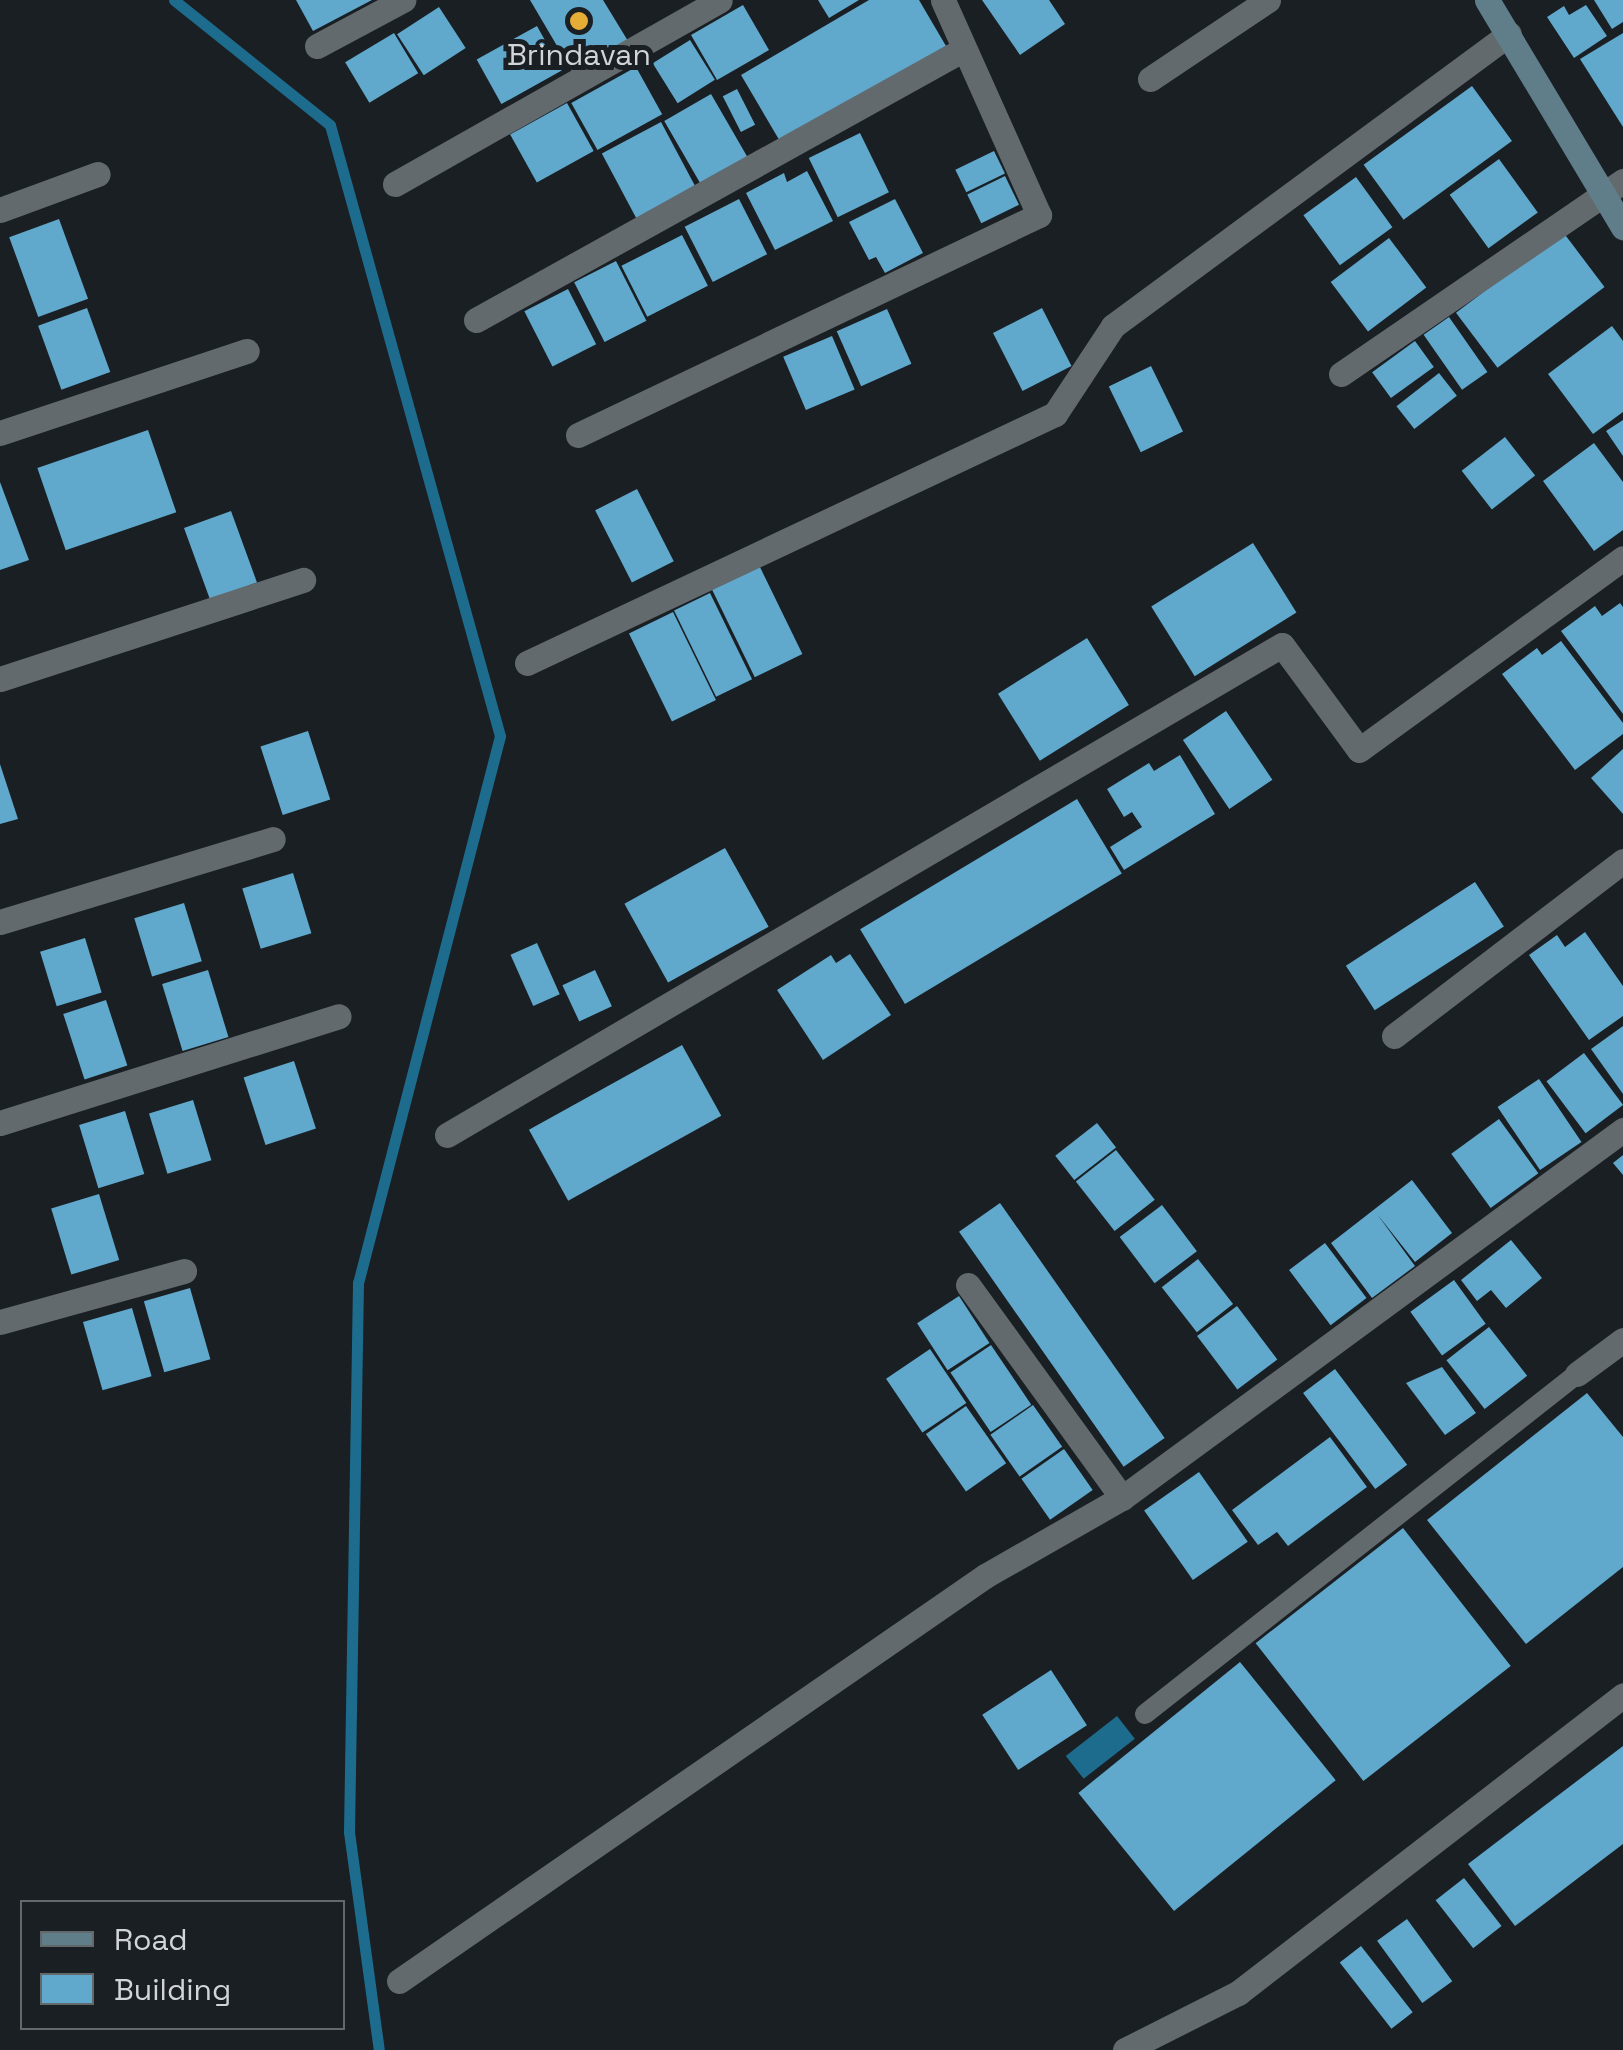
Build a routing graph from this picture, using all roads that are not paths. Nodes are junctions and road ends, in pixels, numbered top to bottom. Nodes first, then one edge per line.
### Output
1 (403, 0) edge
2 (720, 0) edge
3 (943, 0) edge
4 (1268, 0) edge
5 (1487, 0) edge
6 (1509, 34) junction
7 (317, 46) dead end
8 (964, 49) junction
9 (1150, 79) dead end
10 (98, 174) dead end
11 (395, 184) dead end
12 (1613, 188) edge
13 (0, 210) edge
14 (1623, 227) edge
15 (476, 320) dead end
16 (247, 351) dead end
17 (1341, 374) dead end
18 (0, 432) edge
19 (578, 436) dead end
20 (1623, 558) edge
21 (304, 580) dead end
22 (527, 663) dead end
23 (0, 679) edge
24 (273, 838) dead end
25 (1623, 861) edge
26 (0, 922) edge
27 (339, 1016) dead end
28 (1394, 1036) dead end
29 (0, 1122) edge
30 (1623, 1130) edge
31 (447, 1136) dead end
32 (184, 1270) dead end
33 (968, 1285) dead end
34 (0, 1322) edge
35 (1623, 1340) edge
36 (1577, 1374) joint
37 (1122, 1498) junction
38 (1623, 1695) edge
39 (1144, 1714) dead end
40 (399, 1981) dead end
41 (1124, 2050) edge

1 - 7 street
2 - 11 street
3 - 8 street
4 - 9 street
5 - 6 street
6 - 12 street
6 - 22 street
8 - 15 street
8 - 19 street
10 - 13 street
12 - 14 street
12 - 17 street
16 - 18 street
20 - 31 street
21 - 23 street
24 - 26 street
25 - 28 street
27 - 29 street
30 - 37 street
32 - 34 street
33 - 37 street
35 - 36 street
36 - 39 lane
37 - 40 street
38 - 41 street

